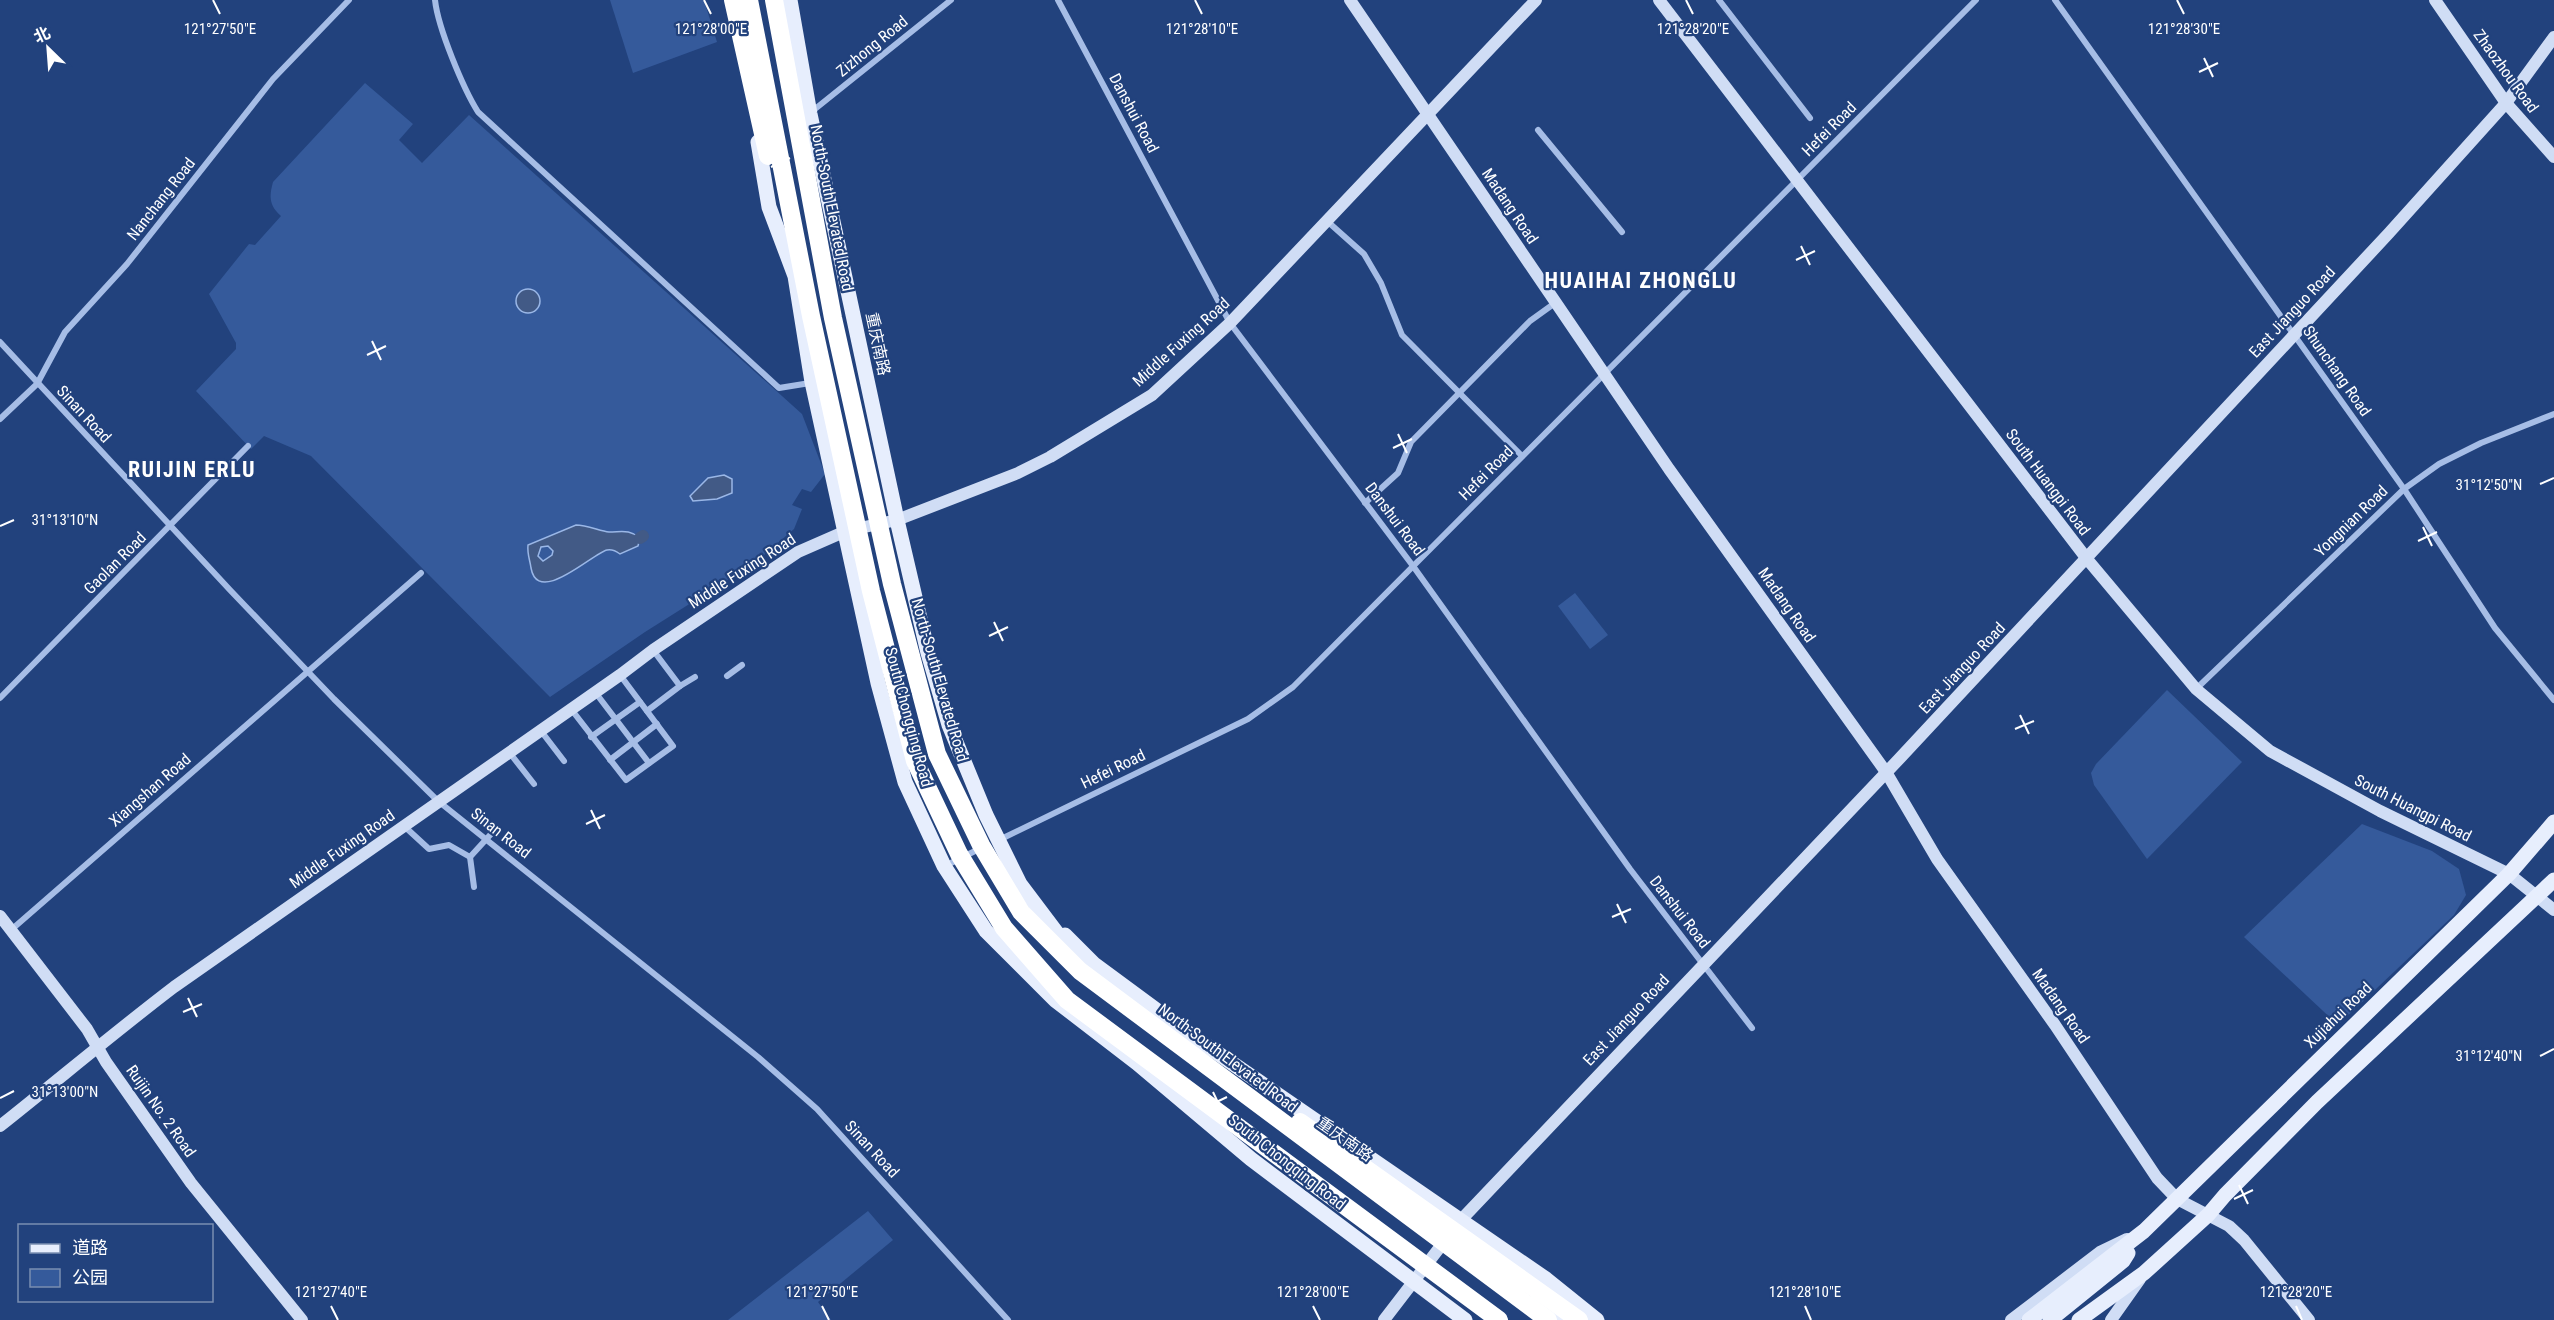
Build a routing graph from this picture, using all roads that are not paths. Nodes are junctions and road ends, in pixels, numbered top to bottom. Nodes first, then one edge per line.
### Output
1 (349, 0) edge
2 (435, 0) edge
3 (732, 0) edge
4 (747, 0) edge
5 (774, 0) edge
6 (790, 0) edge
7 (951, 0) edge
8 (1058, 0) edge
9 (1350, 0) edge
10 (1536, 0) edge
11 (1659, 0) edge
12 (1719, 0) edge
13 (1976, 0) edge
14 (2055, 0) edge
15 (2435, 0) edge
16 (2554, 37) edge
17 (2506, 103) junction
18 (810, 114) junction
19 (1428, 114) junction
20 (1810, 118) dead end
21 (1538, 130) dead end
22 (2554, 158) edge
23 (776, 164) junction
24 (1797, 180) junction
25 (766, 187) junction
26 (1326, 220) junction
27 (1622, 232) dead end
28 (799, 274) junction
29 (1555, 303) junction
30 (1230, 323) junction
31 (2294, 335) junction
32 (0, 342) edge
33 (1604, 374) junction
34 (812, 382) junction
35 (37, 384) junction
36 (1460, 392) junction
37 (2554, 414) edge
38 (0, 419) edge
39 (248, 446) dead end
40 (1522, 456) junction
41 (2404, 489) junction
42 (1365, 503) junction
43 (897, 520) junction
44 (170, 527) junction
45 (846, 531) junction
46 (2087, 559) junction
47 (1413, 567) junction
48 (422, 573) dead end
49 (653, 650) junction
50 (742, 665) dead end
51 (307, 671) junction
52 (620, 675) junction
53 (695, 676) dead end
54 (727, 676) dead end
55 (2540, 684) junction
56 (680, 686) junction
57 (2196, 689) junction
58 (2554, 690) edge
59 (595, 692) junction
60 (0, 698) edge
61 (2554, 700) edge
62 (640, 702) junction
63 (571, 709) junction
64 (647, 711) junction
65 (616, 719) junction
66 (657, 724) junction
67 (540, 730) junction
68 (591, 737) junction
69 (633, 742) junction
70 (509, 752) junction
71 (610, 760) junction
72 (564, 761) dead end
73 (649, 763) junction
74 (1886, 772) junction
75 (534, 784) dead end
76 (438, 801) junction
77 (2554, 822) edge
78 (404, 826) junction
79 (489, 836) junction
80 (998, 840) junction
81 (470, 857) junction
82 (944, 866) junction
83 (2509, 874) junction
84 (2554, 880) edge
85 (474, 887) dead end
86 (2538, 896) junction
87 (1036, 907) junction
88 (2554, 910) edge
89 (0, 916) edge
90 (11, 930) junction
91 (1703, 964) junction
92 (1752, 1028) dead end
93 (97, 1047) junction
94 (1198, 1060) junction
95 (1137, 1063) junction
96 (1233, 1124) junction
97 (0, 1126) edge
98 (2177, 1199) junction
99 (2208, 1215) junction
100 (1460, 1221) junction
101 (2144, 1231) junction
102 (1450, 1235) junction
103 (1425, 1269) junction
104 (2144, 1273) junction
105 (1415, 1281) junction
106 (302, 1320) edge
107 (1008, 1320) edge
108 (1384, 1320) edge
109 (1465, 1320) edge
110 (1480, 1320) edge
111 (1491, 1320) edge
112 (1499, 1320) edge
113 (1548, 1320) edge
114 (1562, 1320) edge
115 (1579, 1320) edge
116 (1597, 1320) edge
117 (2011, 1320) edge
118 (2029, 1320) edge
119 (2050, 1320) edge
120 (2079, 1320) edge
121 (2097, 1320) edge
122 (2111, 1320) edge
123 (2309, 1320) edge

1 - 35 street, Nanchang Road
2 - 34 street
3 - 25 main road, South Chongqing Road
3 - 28 highway
4 - 23 main road
4 - 28 highway
5 - 94 highway, North-South Elevated Road
6 - 18 main road, 重庆南路
7 - 18 street, Zizhong Road
8 - 30 street, Danshui Road
9 - 19 street, Madang Road
10 - 19 street, Middle Fuxing Road
11 - 24 street, South Huangpi Road
12 - 20 street
13 - 24 street, Hefei Road
14 - 31 street, Shunchang Road
15 - 17 street, Zhaozhou Road
16 - 17 street, East Jianguo Road
17 - 22 street, Zhaozhou Road
17 - 31 street, East Jianguo Road
18 - 43 main road, 重庆南路
19 - 26 street, Middle Fuxing Road
19 - 29 street, Madang Road
21 - 27 street
23 - 25 main road
23 - 28 main road
24 - 33 street, Hefei Road
24 - 46 street, South Huangpi Road
25 - 28 main road, South Chongqing Road
26 - 30 street, Middle Fuxing Road
26 - 36 street
28 - 34 main road, South Chongqing Road
28 - 96 highway
29 - 33 street, Madang Road
29 - 36 street
30 - 42 street, Danshui Road
30 - 43 street, Middle Fuxing Road
31 - 41 street, Shunchang Road
31 - 46 street, East Jianguo Road
32 - 35 street, Sinan Road
33 - 40 street, Hefei Road
33 - 74 street, Madang Road
34 - 45 main road, South Chongqing Road
35 - 38 street, Nanchang Road
35 - 44 street, Sinan Road
36 - 40 street
36 - 42 street
37 - 41 street, Yongnian Road
39 - 44 street, Gaolan Road
40 - 47 street, Hefei Road
41 - 55 street, Shunchang Road
41 - 57 street, Yongnian Road
42 - 47 street, Danshui Road
43 - 45 street, Middle Fuxing Road
43 - 80 main road
44 - 51 street, Sinan Road
44 - 60 street, Gaolan Road
45 - 49 street, Middle Fuxing Road
45 - 82 main road, South Chongqing Road
46 - 57 street, South Huangpi Road
46 - 74 street, East Jianguo Road
47 - 80 street, Hefei Road
47 - 91 street, Danshui Road
48 - 51 street, Xiangshan Road
49 - 52 street, Middle Fuxing Road
49 - 56 street
50 - 54 street
51 - 76 street, Sinan Road
51 - 90 street, Xiangshan Road
52 - 59 street, Middle Fuxing Road
52 - 62 street
53 - 56 street
55 - 58 street
55 - 61 street, Shunchang Road
56 - 64 street
57 - 83 street, South Huangpi Road
59 - 63 street, Middle Fuxing Road
59 - 65 street
62 - 64 street
62 - 65 street
63 - 67 street, Middle Fuxing Road
63 - 68 street
64 - 66 street
65 - 68 street
65 - 69 street
66 - 69 street
66 - 73 street
67 - 70 street, Middle Fuxing Road
67 - 72 street
68 - 71 street
69 - 71 street
69 - 73 street
70 - 75 street
70 - 76 street, Middle Fuxing Road
71 - 73 street
74 - 91 street, East Jianguo Road
74 - 98 street, Madang Road
76 - 78 street, Middle Fuxing Road
76 - 79 street, Sinan Road
77 - 83 main road, Xujiahui Road
78 - 81 street
78 - 93 street, Middle Fuxing Road
79 - 81 street
79 - 107 street, Sinan Road
80 - 82 street, Hefei Road
80 - 87 main road
81 - 85 street
82 - 95 main road, South Chongqing Road
83 - 86 street, South Huangpi Road
83 - 98 main road, Xujiahui Road
84 - 86 main road
86 - 88 street, South Huangpi Road
86 - 99 main road
87 - 100 main road
87 - 102 main road, 重庆南路
89 - 90 street, Ruijin No. 2 Road
90 - 93 street, Ruijin No. 2 Road
91 - 92 street, Danshui Road
91 - 100 street, East Jianguo Road
93 - 97 street, Middle Fuxing Road
93 - 106 street, Ruijin No. 2 Road
94 - 113 highway, North-South Elevated Road
94 - 115 highway
95 - 103 main road
95 - 105 main road, South Chongqing Road
96 - 110 highway
96 - 112 highway
98 - 99 street, Madang Road
98 - 101 main road, Xujiahui Road
99 - 104 main road
99 - 123 street, Madang Road
100 - 102 street, East Jianguo Road
100 - 116 main road
101 - 117 street
101 - 118 main road, Xujiahui Road
101 - 119 main road, Xujiahui Road
102 - 103 street, East Jianguo Road
102 - 114 main road, 重庆南路
103 - 105 street, East Jianguo Road
103 - 111 main road
104 - 120 main road
104 - 121 main road
104 - 122 street
105 - 108 street, East Jianguo Road
105 - 109 main road, South Chongqing Road

